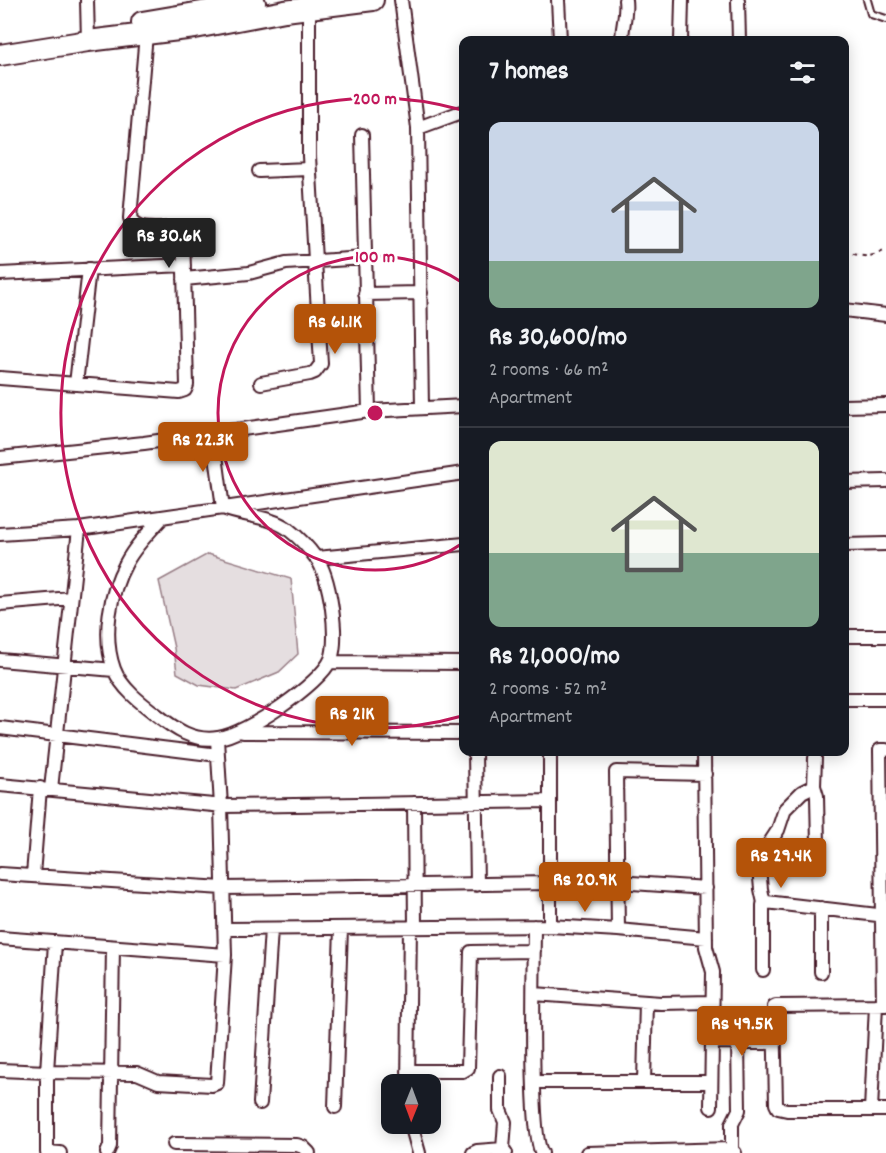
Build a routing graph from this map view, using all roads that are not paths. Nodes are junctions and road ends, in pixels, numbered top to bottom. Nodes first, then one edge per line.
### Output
1 (87, 0) edge
2 (276, 0) edge
3 (372, 0) edge
4 (401, 0) edge
5 (558, 0) edge
6 (625, 0) edge
7 (682, 0) edge
8 (738, 0) edge
9 (867, 0) edge
10 (309, 4) edge
11 (194, 7) edge
12 (886, 19) edge
13 (146, 34) junction
14 (88, 36) junction
15 (560, 36) edge
16 (622, 36) edge
17 (681, 36) edge
18 (740, 36) edge
19 (0, 43) edge
20 (0, 56) edge
21 (459, 113) edge
22 (418, 128) junction
23 (362, 135) dead end
24 (309, 169) junction
25 (259, 171) dead end
26 (365, 258) junction
27 (315, 261) junction
28 (184, 265) junction
29 (89, 269) junction
30 (0, 274) edge
31 (184, 279) junction
32 (421, 293) junction
33 (365, 294) junction
34 (849, 311) edge
35 (886, 315) edge
36 (0, 378) edge
37 (261, 382) dead end
38 (76, 384) junction
39 (886, 405) edge
40 (459, 406) edge
41 (849, 406) edge
42 (422, 408) junction
43 (369, 411) junction
44 (213, 433) junction
45 (0, 458) edge
46 (459, 473) edge
47 (886, 481) edge
48 (849, 482) edge
49 (223, 508) junction
50 (163, 517) junction
51 (79, 529) junction
52 (0, 534) edge
53 (459, 544) edge
54 (886, 544) edge
55 (849, 545) edge
56 (317, 558) junction
57 (71, 598) junction
58 (0, 604) edge
59 (849, 636) edge
60 (886, 636) edge
61 (0, 660) edge
62 (330, 662) junction
63 (459, 663) edge
64 (64, 665) junction
65 (114, 670) junction
66 (849, 699) edge
67 (886, 699) edge
68 (0, 728) edge
69 (242, 732) junction
70 (459, 733) edge
71 (57, 734) junction
72 (217, 739) junction
73 (886, 750) edge
74 (218, 755) junction
75 (475, 756) edge
76 (550, 756) edge
77 (704, 756) edge
78 (815, 758) dead end
79 (705, 774) junction
80 (0, 785) edge
81 (814, 786) junction
82 (46, 789) junction
83 (550, 801) junction
84 (476, 802) junction
85 (414, 803) junction
86 (221, 806) junction
87 (818, 845) dead end
88 (0, 874) edge
89 (33, 875) junction
90 (617, 882) junction
91 (550, 883) junction
92 (414, 885) junction
93 (477, 885) junction
94 (223, 888) junction
95 (705, 888) junction
96 (764, 903) junction
97 (821, 908) junction
98 (884, 916) edge
99 (534, 926) junction
100 (550, 926) junction
101 (412, 927) junction
102 (271, 928) junction
103 (341, 928) junction
104 (224, 929) junction
105 (618, 930) junction
106 (0, 938) edge
107 (706, 938) junction
108 (55, 942) junction
109 (113, 947) junction
110 (534, 951) junction
111 (225, 955) junction
112 (762, 970) dead end
113 (821, 972) dead end
114 (534, 994) junction
115 (646, 1002) junction
116 (712, 1002) junction
117 (882, 1005) edge
118 (712, 1042) junction
119 (738, 1042) junction
120 (774, 1042) junction
121 (0, 1070) edge
122 (408, 1071) joint
123 (47, 1072) junction
124 (110, 1073) junction
125 (500, 1076) dead end
126 (534, 1082) junction
127 (644, 1082) junction
128 (711, 1082) junction
129 (260, 1103) dead end
130 (335, 1107) dead end
131 (711, 1107) dead end
132 (871, 1110) junction
133 (886, 1110) edge
134 (414, 1134) edge
135 (174, 1144) dead end
136 (504, 1151) edge
137 (734, 1151) edge
138 (46, 1152) edge
139 (60, 1153) edge
140 (108, 1153) edge
141 (309, 1153) edge
142 (419, 1153) edge
143 (473, 1153) edge
144 (542, 1153) edge
145 (586, 1153) edge

1 - 14 street
2 - 11 main road
3 - 10 main road
4 - 22 street
5 - 15 street
6 - 16 street
7 - 17 street
8 - 18 street
9 - 12 lane
10 - 13 main road
10 - 24 street
11 - 14 main road
13 - 14 main road
13 - 28 street
14 - 19 main road
14 - 20 main road
21 - 22 street
22 - 32 street
23 - 26 street
24 - 25 street
24 - 27 street
26 - 27 street
26 - 33 street
27 - 31 street
27 - 37 street
28 - 29 street
28 - 31 street
29 - 30 street
29 - 38 street
31 - 38 street
32 - 33 street
32 - 42 street
33 - 43 street
34 - 35 street
36 - 38 street
39 - 41 street
40 - 42 street
42 - 43 street
43 - 44 street
44 - 45 street
44 - 49 street
46 - 49 street
47 - 48 street
49 - 50 street
49 - 56 street
50 - 51 street
50 - 65 street
51 - 52 street
51 - 57 street
53 - 56 street
54 - 55 street
56 - 62 street
57 - 58 street
57 - 64 street
59 - 60 street
61 - 64 street
62 - 63 street
62 - 69 street
64 - 65 street
64 - 71 street
65 - 72 street
66 - 67 street
68 - 71 street
69 - 70 street
69 - 72 street
71 - 74 street
71 - 82 street
72 - 74 street
73 - 98 street
74 - 86 street
75 - 84 street
76 - 83 street
77 - 79 street
78 - 81 street
79 - 90 street
79 - 95 street
80 - 82 street
81 - 87 street
81 - 96 street
82 - 86 street
82 - 89 street
83 - 84 street
83 - 91 street
84 - 85 street
84 - 93 street
85 - 86 street
85 - 92 street
86 - 94 street
88 - 89 street
89 - 94 street
90 - 95 street
90 - 105 street
91 - 93 street
91 - 100 street
92 - 93 street
92 - 94 street
92 - 101 street
94 - 104 street
95 - 107 street
96 - 97 street
96 - 112 street
97 - 98 street
97 - 113 street
98 - 117 street
99 - 100 street
99 - 101 street
99 - 110 street
100 - 105 street
101 - 103 street
101 - 122 street
102 - 103 street
102 - 104 street
102 - 129 street
103 - 130 street
104 - 111 street
105 - 107 street
106 - 108 street
107 - 116 street
108 - 109 street
108 - 123 street
109 - 111 street
109 - 124 street
110 - 114 street
110 - 122 street
111 - 124 street
114 - 115 street
114 - 126 street
115 - 116 street
115 - 127 street
116 - 118 street
117 - 120 street
117 - 132 street
118 - 119 street
118 - 128 street
119 - 120 street
119 - 137 street
120 - 132 street
121 - 123 street
123 - 124 street
123 - 138 street
124 - 140 street
125 - 136 street
126 - 127 street
126 - 144 street
127 - 128 street
128 - 131 street
132 - 133 street
134 - 142 street
135 - 141 street
136 - 143 street
137 - 145 street
138 - 139 street

